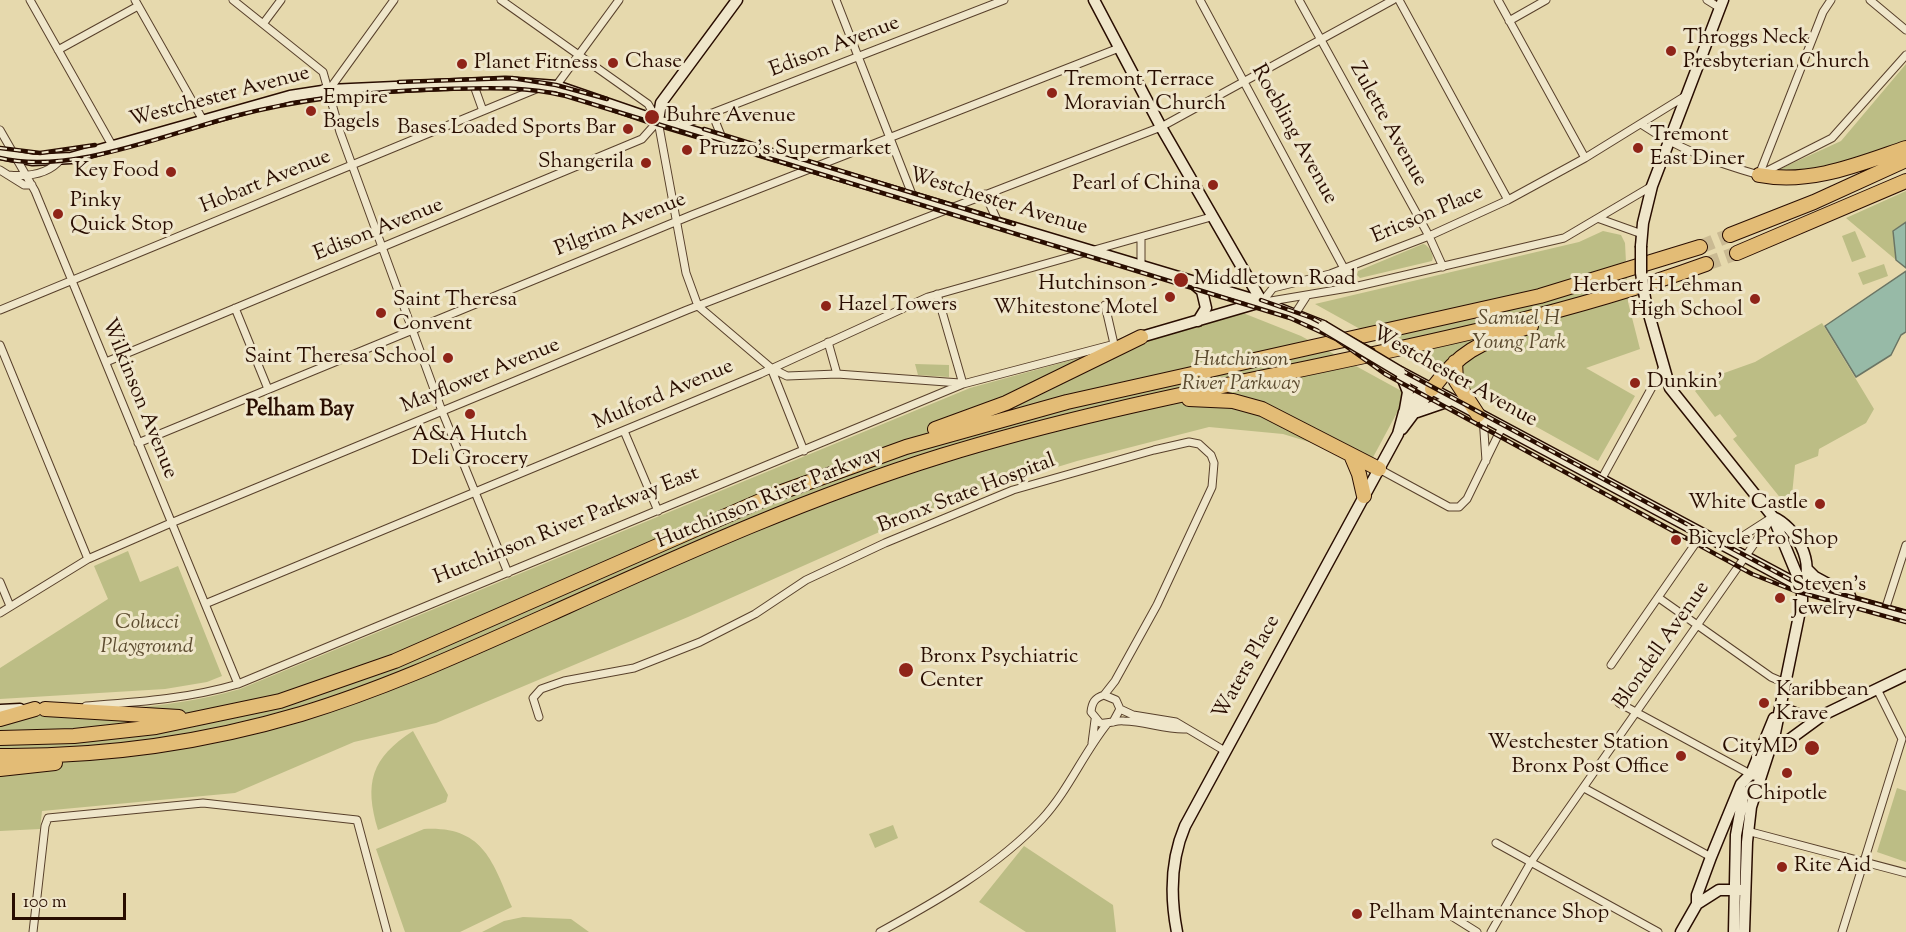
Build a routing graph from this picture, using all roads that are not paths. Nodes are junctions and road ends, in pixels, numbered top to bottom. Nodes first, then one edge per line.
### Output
1 (30, 0) edge
2 (232, 0) edge
3 (281, 0) edge
4 (394, 0) edge
5 (619, 0) edge
6 (738, 0) edge
7 (836, 0) edge
8 (1004, 0) edge
9 (1094, 0) edge
10 (1200, 0) edge
11 (1299, 0) edge
12 (1393, 0) edge
13 (1399, 0) edge
14 (1498, 0) edge
15 (1546, 0) edge
16 (1707, 0) edge
17 (1831, 0) edge
18 (1870, 0) edge
19 (504, 1) edge
20 (136, 3) edge
21 (1721, 4) edge
22 (1509, 21) junction
23 (263, 24) junction
24 (1906, 30) edge
25 (1322, 40) junction
26 (1119, 48) junction
27 (58, 50) junction
28 (1906, 55) edge
29 (578, 56) junction
30 (858, 57) junction
31 (1245, 82) junction
32 (473, 83) junction
33 (550, 86) junction
34 (329, 90) junction
35 (1687, 95) junction
36 (483, 111) junction
37 (712, 113) junction
38 (658, 121) junction
39 (204, 122) junction
40 (1641, 124) junction
41 (679, 126) junction
42 (1161, 127) junction
43 (0, 130) edge
44 (722, 138) junction
45 (889, 138) junction
46 (1668, 142) junction
47 (113, 147) junction
48 (1906, 148) edge
49 (0, 154) edge
50 (1767, 155) junction
51 (16, 158) junction
52 (1585, 158) junction
53 (61, 159) junction
54 (1906, 160) edge
55 (352, 165) junction
56 (814, 166) junction
57 (1776, 166) junction
58 (0, 170) edge
59 (8, 175) junction
60 (1759, 175) junction
61 (27, 177) junction
62 (1906, 181) edge
63 (32, 185) junction
64 (1652, 186) junction
65 (986, 194) junction
66 (913, 197) junction
67 (1508, 200) junction
68 (952, 208) junction
69 (1211, 217) junction
70 (1599, 219) junction
71 (677, 221) junction
72 (998, 222) junction
73 (1642, 234) junction
74 (1429, 236) junction
75 (1731, 236) tunnel mouth
76 (1141, 237) junction
77 (1700, 247) tunnel mouth
78 (382, 248) junction
79 (1092, 252) junction
80 (1737, 253) tunnel mouth
81 (1706, 264) tunnel mouth
82 (1141, 267) junction
83 (1443, 267) junction
84 (1346, 268) junction
85 (72, 280) junction
86 (1194, 284) junction
87 (1354, 288) junction
88 (937, 294) junction
89 (1306, 297) junction
90 (1264, 299) junction
91 (1104, 305) dead end
92 (698, 306) junction
93 (1573, 306) junction
94 (235, 308) junction
95 (0, 310) edge
96 (1295, 314) junction
97 (1198, 321) junction
98 (412, 330) junction
99 (1141, 337) junction
100 (828, 342) junction
101 (1114, 344) junction
102 (0, 345) edge
103 (106, 362) junction
104 (1455, 362) junction
105 (771, 368) junction
106 (1662, 369) junction
107 (1400, 372) junction
108 (837, 374) junction
109 (963, 384) junction
110 (1429, 387) junction
111 (268, 389) junction
112 (1175, 397) junction
113 (1452, 400) junction
114 (442, 411) junction
115 (1404, 412) junction
116 (1417, 412) junction
117 (1481, 416) junction
118 (1502, 427) junction
119 (624, 431) junction
120 (1398, 434) junction
121 (138, 443) junction
122 (804, 451) junction
123 (1351, 455) junction
124 (1486, 464) junction
125 (851, 466) junction
126 (1379, 469) junction
127 (1601, 480) junction
128 (476, 492) junction
129 (1364, 496) junction
130 (658, 511) junction
131 (1773, 517) junction
132 (171, 523) junction
133 (1702, 534) junction
134 (1906, 545) edge
135 (1726, 547) junction
136 (1745, 557) junction
137 (88, 559) junction
138 (1807, 569) junction
139 (508, 573) junction
140 (0, 582) edge
141 (1802, 587) junction
142 (1659, 598) junction
143 (204, 604) junction
144 (10, 606) junction
145 (1869, 606) junction
146 (1885, 610) junction
147 (0, 613) edge
148 (1906, 616) edge
149 (1698, 626) junction
150 (1611, 665) dead end
151 (1906, 675) edge
152 (1116, 681) junction
153 (1785, 683) junction
154 (238, 684) junction
155 (1877, 689) junction
156 (1104, 695) junction
157 (1116, 700) junction
158 (1619, 703) dead end
159 (1780, 707) junction
160 (40, 709) junction
161 (1120, 709) junction
162 (0, 710) edge
163 (1636, 713) junction
164 (1823, 715) junction
165 (211, 717) junction
166 (539, 717) dead end
167 (0, 719) edge
168 (1095, 720) junction
169 (1110, 723) junction
170 (1186, 729) junction
171 (0, 738) edge
172 (1092, 743) junction
173 (1903, 747) edge
174 (1766, 748) junction
175 (1225, 751) junction
176 (101, 753) junction
177 (0, 756) edge
178 (0, 769) edge
179 (1752, 778) junction
180 (1584, 788) junction
181 (1747, 831) junction
182 (1496, 843) dead end
183 (1711, 857) junction
184 (1531, 862) junction
185 (1864, 862) junction
186 (1906, 873) edge
187 (1740, 890) junction
188 (1697, 904) junction
189 (1453, 917) dead end
190 (33, 932) edge
191 (387, 932) edge
192 (880, 932) edge
193 (1177, 932) edge
194 (1477, 932) edge
195 (1491, 932) edge
196 (1658, 932) edge
197 (1681, 932) edge
198 (1734, 932) edge
199 (1744, 932) edge
200 (1842, 932) edge

1 - 27 street
2 - 23 street
3 - 23 street
4 - 34 street
5 - 29 street
6 - 38 main road
7 - 30 street
8 - 30 street, Edison Avenue
9 - 26 main road
10 - 31 street, Roebling Avenue
11 - 25 street, Zulette Avenue
12 - 25 street, Mayflower Avenue
13 - 67 street
14 - 22 street
15 - 22 street
16 - 21 street
17 - 50 street
18 - 24 street
19 - 29 street
20 - 27 street
20 - 39 street
21 - 35 main road
22 - 52 street
23 - 34 street
25 - 31 street, Mayflower Avenue
25 - 74 street, Zulette Avenue
26 - 42 main road
26 - 45 street, Pilgrim Avenue
27 - 47 street
28 - 57 street
29 - 33 street
29 - 38 street
30 - 37 street, Edison Avenue
30 - 45 street
31 - 42 street, Mayflower Avenue
31 - 84 street, Roebling Avenue
32 - 33 main road, Westchester Avenue
32 - 34 main road, Westchester Avenue
32 - 36 street
33 - 36 street, Hobart Avenue
33 - 38 main road, Westchester Avenue
34 - 39 main road, Westchester Avenue
34 - 55 street
35 - 40 street, Ericson Place
35 - 46 main road
36 - 55 street, Hobart Avenue
37 - 41 street, Edison Avenue
37 - 44 street
38 - 41 main road, Westchester Avenue
38 - 71 street
38 - 78 street, Edison Avenue
39 - 47 main road, Westchester Avenue
40 - 46 street
40 - 52 street, Ericson Place
41 - 44 main road, Westchester Avenue
42 - 65 street, Mayflower Avenue
42 - 69 main road
43 - 51 street, Wilkinson Avenue
44 - 56 main road, Westchester Avenue
45 - 56 street, Pilgrim Avenue
45 - 66 street
46 - 60 street
46 - 64 main road
47 - 53 main road, Westchester Avenue
48 - 60 highway
49 - 51 main road, Westchester Avenue
50 - 57 street
50 - 60 street
51 - 53 main road, Westchester Avenue
51 - 61 street, Wilkinson Avenue
52 - 67 street, Ericson Place
53 - 61 street, Westchester Avenue
54 - 75 highway
55 - 78 street
55 - 85 street, Hobart Avenue
56 - 66 main road, Westchester Avenue
56 - 71 street, Pilgrim Avenue
57 - 60 street
58 - 59 street, Westchester Avenue
59 - 61 street, Westchester Avenue
59 - 63 street, Westchester Avenue
61 - 63 street, Wilkinson Avenue
62 - 80 highway
63 - 85 street, Wilkinson Avenue
64 - 70 street
64 - 73 main road
65 - 68 street, Mayflower Avenue
65 - 72 street
66 - 68 main road, Westchester Avenue
67 - 74 street, Ericson Place
68 - 72 main road, Westchester Avenue
68 - 92 street, Mayflower Avenue
69 - 76 street, Mulford Avenue
69 - 90 main road
70 - 73 street
70 - 83 street
71 - 92 street
71 - 98 street, Pilgrim Avenue
72 - 79 main road, Westchester Avenue
73 - 106 main road, bridge
74 - 83 street, Zulette Avenue
74 - 84 street, Ericson Place
76 - 79 street, Mulford Avenue
76 - 82 street
77 - 125 highway, Hutchinson River Parkway
78 - 94 street, Edison Avenue
78 - 98 street
79 - 82 main road, Westchester Avenue
79 - 88 street, Mulford Avenue
81 - 93 highway, Hutchinson River Parkway
82 - 86 main road, Westchester Avenue
83 - 87 street
84 - 87 street, Roebling Avenue
84 - 90 street, Ericson Place
85 - 95 street, Hobart Avenue
85 - 103 street, Wilkinson Avenue
86 - 90 main road, Westchester Avenue
86 - 97 main road
87 - 89 street
88 - 100 street, Mulford Avenue
88 - 109 street
89 - 90 street
89 - 96 street
90 - 96 main road, Westchester Avenue
90 - 97 main road
91 - 101 street
92 - 105 street
92 - 114 street, Mayflower Avenue
93 - 104 highway
93 - 112 highway, Hutchinson River Parkway
94 - 103 street, Edison Avenue
94 - 111 street
96 - 107 main road, Westchester Avenue, bridge
97 - 99 main road
98 - 111 street, Pilgrim Avenue
98 - 114 street
99 - 101 street, Hutchinson River Parkway East
99 - 125 highway
100 - 105 street, Mulford Avenue
100 - 108 street
101 - 109 street, Hutchinson River Parkway East
102 - 137 street
103 - 121 street, Wilkinson Avenue
104 - 110 highway
104 - 117 highway
105 - 108 street
105 - 119 street, Mulford Avenue
105 - 122 street
106 - 127 street
106 - 131 main road
107 - 110 main road, Westchester Avenue
107 - 115 main road
108 - 109 street
109 - 122 street, Hutchinson River Parkway East
110 - 113 main road, Westchester Avenue
110 - 115 main road, Waters Place
110 - 116 main road, Waters Place
111 - 121 street, Pilgrim Avenue
112 - 123 highway
112 - 176 highway, Hutchinson River Parkway
113 - 116 main road
113 - 117 main road, Westchester Avenue
114 - 128 street
114 - 132 street, Mayflower Avenue
115 - 120 main road, Waters Place
116 - 120 main road, Waters Place
117 - 118 main road, Westchester Avenue
117 - 124 street
118 - 124 street
118 - 127 main road, Westchester Avenue
119 - 128 street, Mulford Avenue
119 - 130 street
120 - 126 main road, Waters Place
121 - 132 street, Wilkinson Avenue
122 - 130 street, Hutchinson River Parkway East
123 - 126 highway
123 - 129 highway
124 - 126 street
125 - 165 highway, Hutchinson River Parkway
126 - 129 main road, Waters Place
127 - 133 main road, Westchester Avenue
128 - 139 street
128 - 143 street, Mulford Avenue
129 - 175 main road, Waters Place
130 - 139 street, Hutchinson River Parkway East
131 - 135 street
131 - 136 street, Blondell Avenue
131 - 138 main road
131 - 141 main road
132 - 137 street, Mayflower Avenue
132 - 143 street, Wilkinson Avenue
133 - 135 main road, Westchester Avenue
133 - 142 street
134 - 146 street
135 - 136 main road, Westchester Avenue
136 - 141 main road, Westchester Avenue
136 - 149 street, Blondell Avenue
137 - 144 street, Mayflower Avenue
138 - 141 main road
138 - 145 main road, Westchester Avenue
139 - 154 street, Hutchinson River Parkway East
140 - 144 street
141 - 145 main road, Westchester Avenue
141 - 153 main road
142 - 149 street
142 - 150 street
143 - 154 street, Wilkinson Avenue
144 - 147 street, Mayflower Avenue
145 - 146 main road, Westchester Avenue
146 - 148 main road, Westchester Avenue
149 - 153 street
149 - 163 street, Blondell Avenue
151 - 155 main road
152 - 156 street, Bronx State Hospital
152 - 157 street, Bronx State Hospital
152 - 166 street, Bronx State Hospital
153 - 159 main road
154 - 160 street, Hutchinson River Parkway East
155 - 164 main road
155 - 173 street
156 - 157 street
156 - 168 street
157 - 161 street
158 - 163 street
159 - 164 main road
159 - 174 main road
160 - 162 main road, Hutchinson River Parkway East
160 - 165 highway
160 - 167 highway
161 - 169 street
161 - 170 street
163 - 179 street
163 - 180 street, Blondell Avenue
164 - 174 main road
165 - 171 highway, Hutchinson River Parkway
168 - 169 street
168 - 172 street
169 - 170 street
169 - 172 street
170 - 175 street
172 - 192 street
173 - 185 street
174 - 179 main road
175 - 193 main road, Waters Place
176 - 177 highway, Hutchinson River Parkway
176 - 178 highway
179 - 181 main road
179 - 183 main road
179 - 187 main road
180 - 183 street
180 - 184 street, Blondell Avenue
181 - 185 street
181 - 187 main road
182 - 184 street
183 - 188 main road
184 - 195 street, Blondell Avenue
184 - 196 street
185 - 186 street
185 - 200 street
187 - 188 main road
187 - 198 main road
187 - 199 main road
188 - 197 main road
189 - 194 street
190 - 191 street

